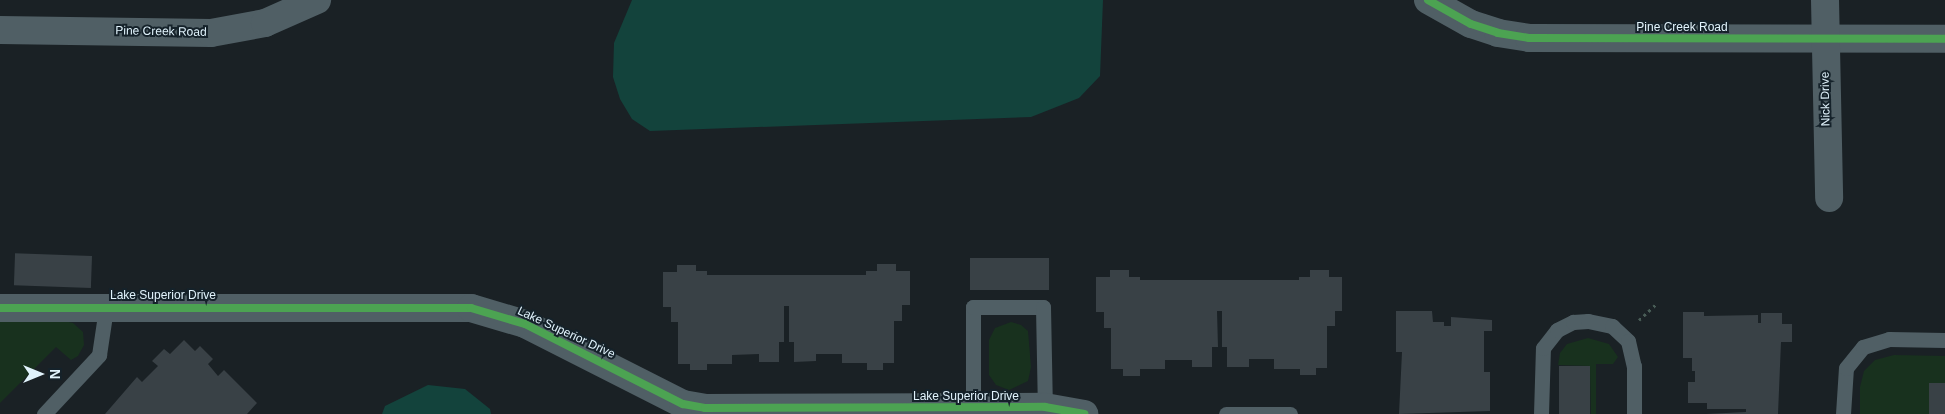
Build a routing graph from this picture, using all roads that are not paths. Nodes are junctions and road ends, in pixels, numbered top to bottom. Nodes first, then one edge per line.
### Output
1 (317, 0) edge
2 (1428, 0) edge
3 (1825, 0) edge
4 (0, 30) edge
5 (1945, 39) edge
6 (1825, 40) junction
7 (1828, 198) dead end
8 (0, 308) edge
9 (106, 308) junction
10 (1945, 340) edge
11 (973, 407) junction
12 (1045, 407) junction
13 (683, 409) edge
14 (785, 412) edge
15 (44, 414) edge
16 (1084, 414) edge
17 (1226, 414) edge
18 (1290, 414) edge
19 (1541, 414) edge
20 (1634, 414) edge
21 (1843, 414) edge

1 - 4 street, Pine Creek Road
2 - 6 street, Pine Creek Road
3 - 6 street, Nick Drive
5 - 6 street, Pine Creek Road
6 - 7 street, Nick Drive
8 - 9 street, Lake Superior Drive
9 - 13 street, Lake Superior Drive
9 - 15 lane
10 - 21 lane
11 - 12 street, Lake Superior Drive
11 - 12 lane
11 - 14 street, Lake Superior Drive
12 - 16 street, Lake Superior Drive
13 - 14 street, Lake Superior Drive
17 - 18 lane
19 - 20 lane

